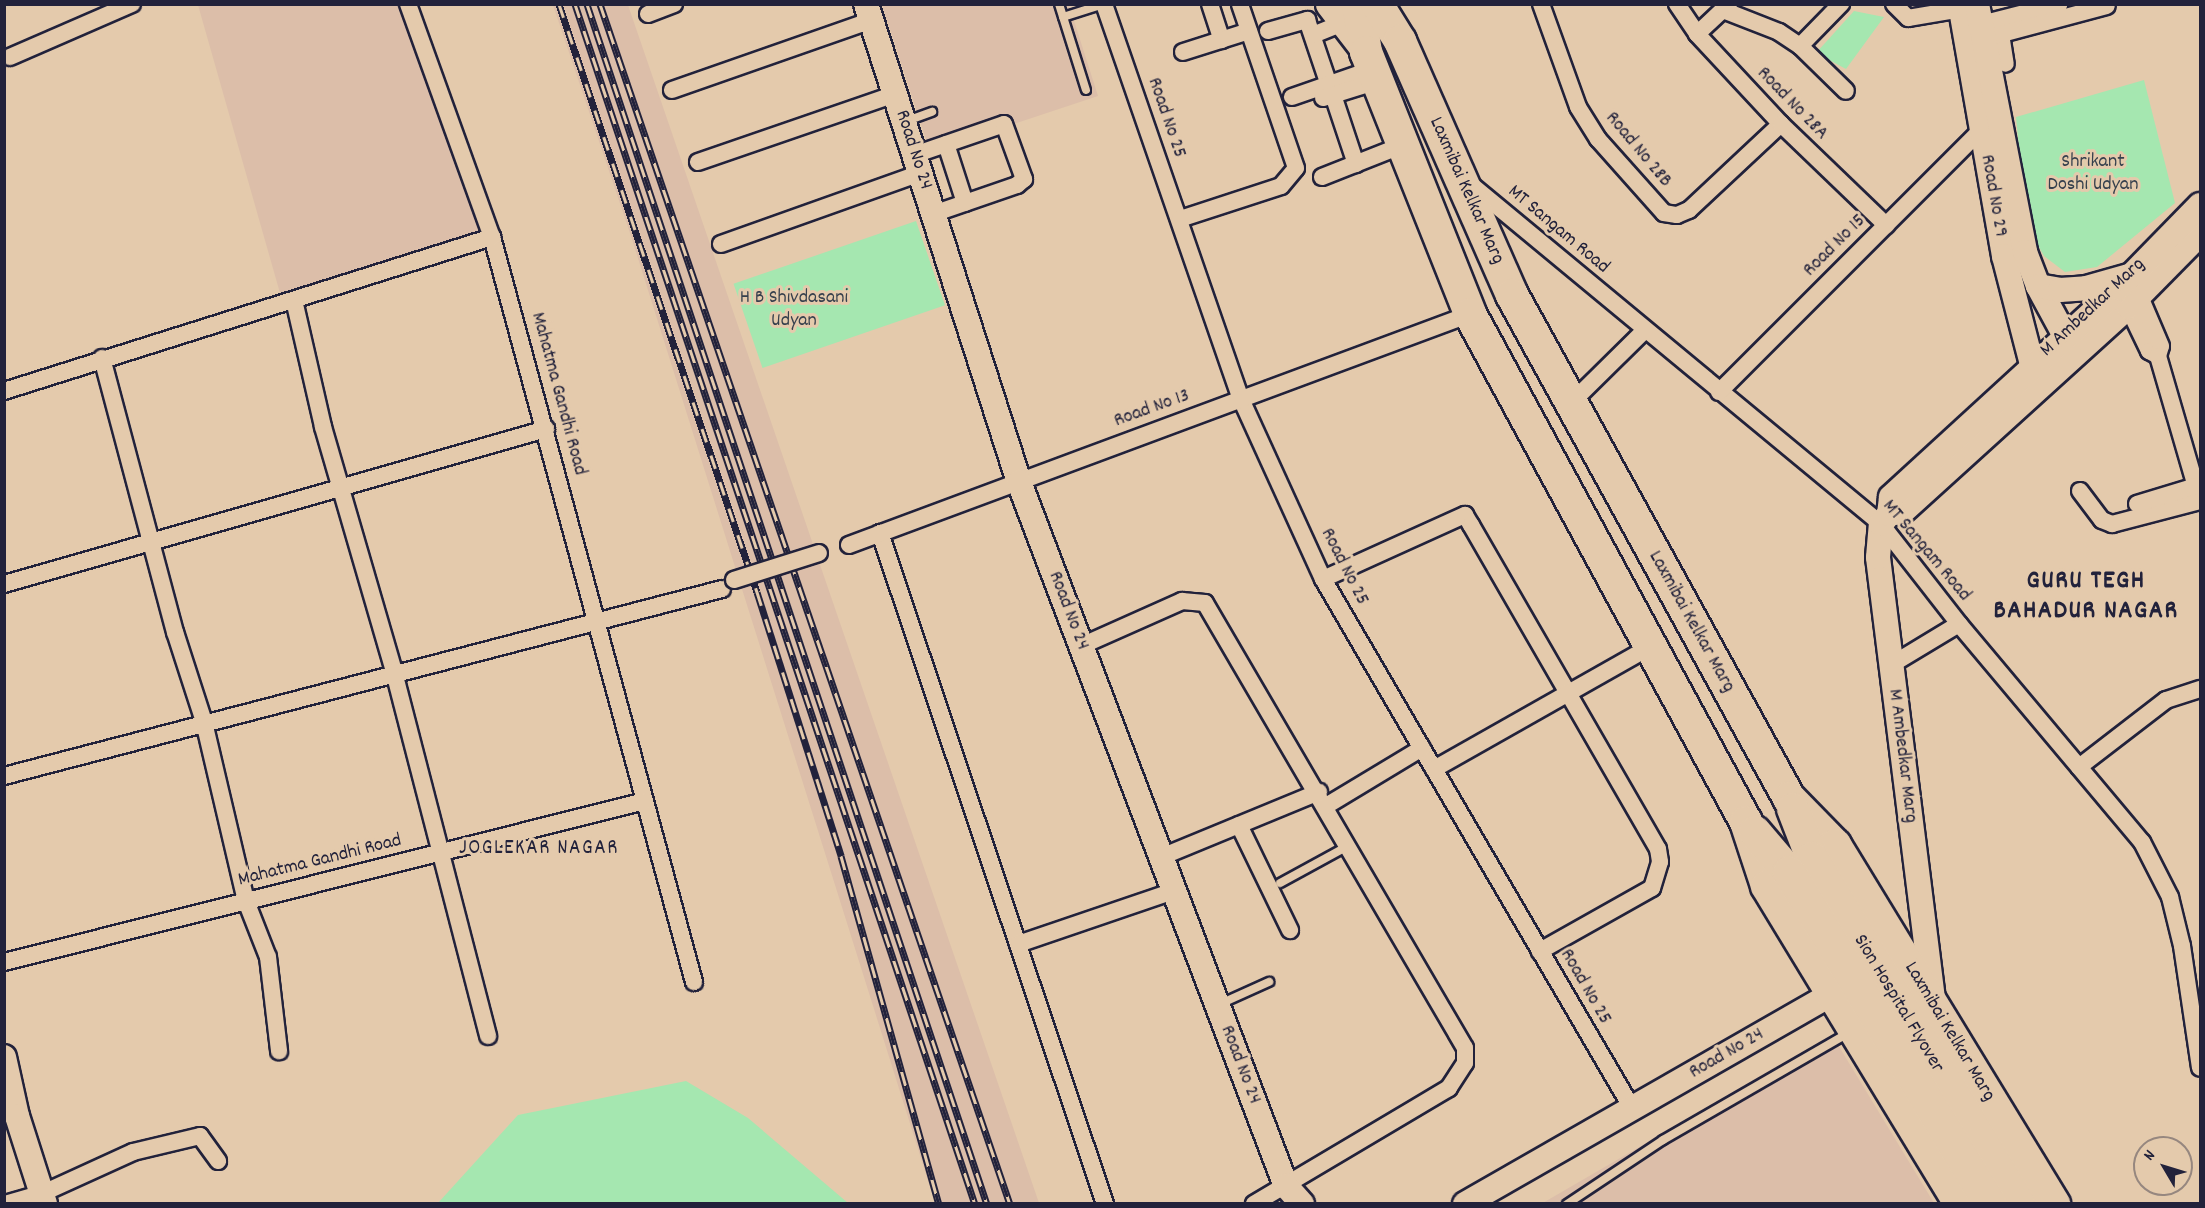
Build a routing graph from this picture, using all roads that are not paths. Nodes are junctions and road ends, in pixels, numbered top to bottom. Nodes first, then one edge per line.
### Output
1 (132, 4) edge
2 (408, 4) edge
3 (674, 4) edge
4 (1059, 4) edge
5 (1104, 4) edge
6 (1210, 4) edge
7 (1240, 4) edge
8 (1541, 4) edge
9 (1677, 4) edge
10 (1841, 4) edge
11 (1894, 4) edge
12 (2060, 4) edge
13 (2107, 6) dead end
14 (1726, 7) edge
15 (869, 12) edge
16 (648, 14) dead end
17 (1063, 17) junction
18 (1977, 19) edge
19 (1249, 31) junction
20 (1268, 31) dead end
21 (1372, 34) edge
22 (1697, 34) junction
23 (1313, 35) junction
24 (1222, 40) junction
25 (1800, 46) junction
26 (1183, 52) dead end
27 (10, 57) dead end
28 (2006, 64) dead end
29 (672, 90) dead end
30 (1086, 90) dead end
31 (1331, 90) junction
32 (1846, 91) dead end
33 (895, 94) junction
34 (1297, 101) dead end
35 (932, 112) dead end
36 (904, 122) junction
37 (1781, 124) junction
38 (1990, 127) junction
39 (946, 144) junction
40 (1403, 145) junction
41 (698, 162) dead end
42 (917, 164) junction
43 (1356, 164) junction
44 (1459, 174) junction
45 (1322, 177) dead end
46 (965, 203) junction
47 (2200, 205) edge
48 (933, 214) junction
49 (1180, 219) junction
50 (1886, 225) junction
51 (2200, 234) edge
52 (492, 237) junction
53 (721, 244) dead end
54 (2038, 286) junction
55 (2129, 291) junction
56 (294, 300) junction
57 (1470, 314) junction
58 (1645, 330) junction
59 (2070, 345) junction
60 (102, 358) junction
61 (2038, 373) junction
62 (4, 391) edge
63 (1719, 392) junction
64 (1241, 399) junction
65 (1571, 403) junction
66 (546, 429) junction
67 (1018, 482) junction
68 (339, 488) junction
69 (2080, 491) dead end
70 (2199, 496) edge
71 (2137, 504) dead end
72 (2200, 508) edge
73 (1885, 519) junction
74 (2142, 525) dead end
75 (880, 533) junction
76 (151, 542) junction
77 (849, 545) dead end
78 (819, 553) dead end
79 (1323, 579) junction
80 (4, 584) edge
81 (597, 621) junction
82 (1959, 624) junction
83 (1081, 646) junction
84 (1651, 646) junction
85 (1891, 665) junction
86 (394, 672) junction
87 (2200, 689) edge
88 (1566, 693) junction
89 (204, 722) junction
90 (1422, 748) junction
91 (2079, 766) junction
92 (1434, 768) junction
93 (4, 776) edge
94 (1789, 798) junction
95 (1322, 799) junction
96 (645, 801) junction
97 (1746, 822) junction
98 (1239, 825) junction
99 (1349, 845) junction
100 (440, 853) junction
101 (1161, 857) junction
102 (1801, 865) junction
103 (1280, 883) dead end
104 (1174, 891) junction
105 (246, 901) junction
106 (1290, 930) dead end
107 (1018, 944) junction
108 (1540, 951) junction
109 (4, 962) edge
110 (694, 982) dead end
111 (1269, 982) dead end
112 (1832, 994) junction
113 (1933, 1002) junction
114 (1217, 1005) junction
115 (1854, 1030) junction
116 (488, 1036) dead end
117 (279, 1051) dead end
118 (4, 1057) edge
119 (2200, 1068) edge
120 (1632, 1108) junction
121 (9, 1118) edge
122 (218, 1161) dead end
123 (1286, 1186) junction
124 (29, 1201) edge
125 (1105, 1203) edge
126 (1254, 1203) edge
127 (1302, 1203) edge
128 (1465, 1203) edge
129 (1567, 1203) edge
130 (1960, 1203) edge
131 (1989, 1203) edge
132 (2019, 1203) edge
133 (2054, 1203) edge

1 - 27 street
2 - 52 street, Mahatma Gandhi Road
3 - 16 street
4 - 17 lane
5 - 17 lane
5 - 49 street, Road No 25
6 - 24 street
7 - 19 street
8 - 37 street, Road No 28B
9 - 22 street, Road No 28A
10 - 25 street
11 - 18 street
12 - 18 street
13 - 18 street
14 - 22 street
14 - 25 street
15 - 29 street
15 - 33 main road, Road No 24
17 - 30 lane
18 - 28 street
18 - 38 main road
18 - 38 main road, Road No 29
19 - 24 street
19 - 49 street
20 - 23 street
21 - 23 street
21 - 31 street
21 - 40 highway, Laxmibai Kelkar Marg
21 - 44 highway, Laxmibai Kelkar Marg
22 - 37 street, Road No 28A
23 - 31 street
24 - 26 street
25 - 32 street
31 - 34 street
31 - 43 street
33 - 36 main road, Road No 24
33 - 41 street
35 - 36 lane
36 - 42 main road, Road No 24
37 - 50 street, Road No 28A
38 - 50 street, Road No 15
38 - 54 main road
38 - 61 main road, Road No 29
39 - 42 street
39 - 46 street
39 - 46 street
40 - 43 street
40 - 57 highway, Laxmibai Kelkar Marg
42 - 48 main road, Road No 24
42 - 53 street
43 - 45 street
44 - 58 street, MT Sangam Road
44 - 65 highway, Laxmibai Kelkar Marg
46 - 48 street
47 - 55 main road, M Ambedkar Marg
48 - 67 main road, Road No 24
49 - 64 street, Road No 25
50 - 63 street, Road No 15
51 - 55 main road, M Ambedkar Marg
52 - 56 street
52 - 66 street, Mahatma Gandhi Road
54 - 55 main road
54 - 59 main road
55 - 59 main road, M Ambedkar Marg
55 - 70 street
56 - 60 street
56 - 68 street
57 - 64 street, Road No 13
57 - 84 highway, Laxmibai Kelkar Marg
58 - 63 street, MT Sangam Road
58 - 65 street
59 - 61 main road, M Ambedkar Marg
60 - 62 street
60 - 76 street
61 - 73 main road, M Ambedkar Marg
63 - 73 street, MT Sangam Road
64 - 67 street, Road No 13
64 - 79 street, Road No 25
65 - 94 highway, Laxmibai Kelkar Marg
66 - 68 street
66 - 81 street, Mahatma Gandhi Road
67 - 75 street, Road No 13
67 - 83 main road, Road No 24
68 - 76 street
68 - 86 street
69 - 70 street
70 - 71 street
72 - 74 street
73 - 82 street, MT Sangam Road
73 - 85 main road, M Ambedkar Marg
75 - 77 street, Road No 13
75 - 107 street
76 - 80 street
76 - 89 street
78 - 81 street, bridge
79 - 88 street
79 - 90 street, Road No 25
81 - 86 street
81 - 96 street, Mahatma Gandhi Road
82 - 85 street
82 - 91 street, MT Sangam Road
83 - 95 street
83 - 101 main road, Road No 24
84 - 88 street
84 - 97 highway, Laxmibai Kelkar Marg
85 - 113 main road, M Ambedkar Marg
86 - 89 street
86 - 100 street
87 - 91 street
88 - 92 street
88 - 108 street
89 - 93 street
89 - 105 street
90 - 92 street, Road No 25
90 - 95 street
91 - 119 street, MT Sangam Road
92 - 108 street, Road No 25
94 - 102 highway, Sion Hospital Flyover
94 - 113 highway, Laxmibai Kelkar Marg
95 - 98 street
95 - 99 street
96 - 100 street, Mahatma Gandhi Road
96 - 110 street, Mahatma Gandhi Road
97 - 102 highway, Sion Hospital Flyover
97 - 112 highway, Laxmibai Kelkar Marg
98 - 101 street
98 - 106 street
99 - 103 lane
99 - 123 street
100 - 105 street, Mahatma Gandhi Road
100 - 116 street
101 - 104 main road, Road No 24
102 - 131 highway, Sion Hospital Flyover
102 - 132 highway, Sion Hospital Flyover
104 - 107 street
104 - 114 main road, Road No 24
105 - 109 street, Mahatma Gandhi Road
105 - 117 street
107 - 125 street
108 - 120 street, Road No 25
111 - 114 lane
112 - 115 highway, Laxmibai Kelkar Marg
112 - 120 main road, Road No 24
113 - 133 highway, Laxmibai Kelkar Marg
114 - 123 main road, Road No 24
115 - 129 lane
115 - 130 highway, Laxmibai Kelkar Marg
118 - 121 main road
120 - 128 main road, Road No 24
121 - 124 main road
122 - 124 street
123 - 126 street
123 - 127 main road, Road No 24

